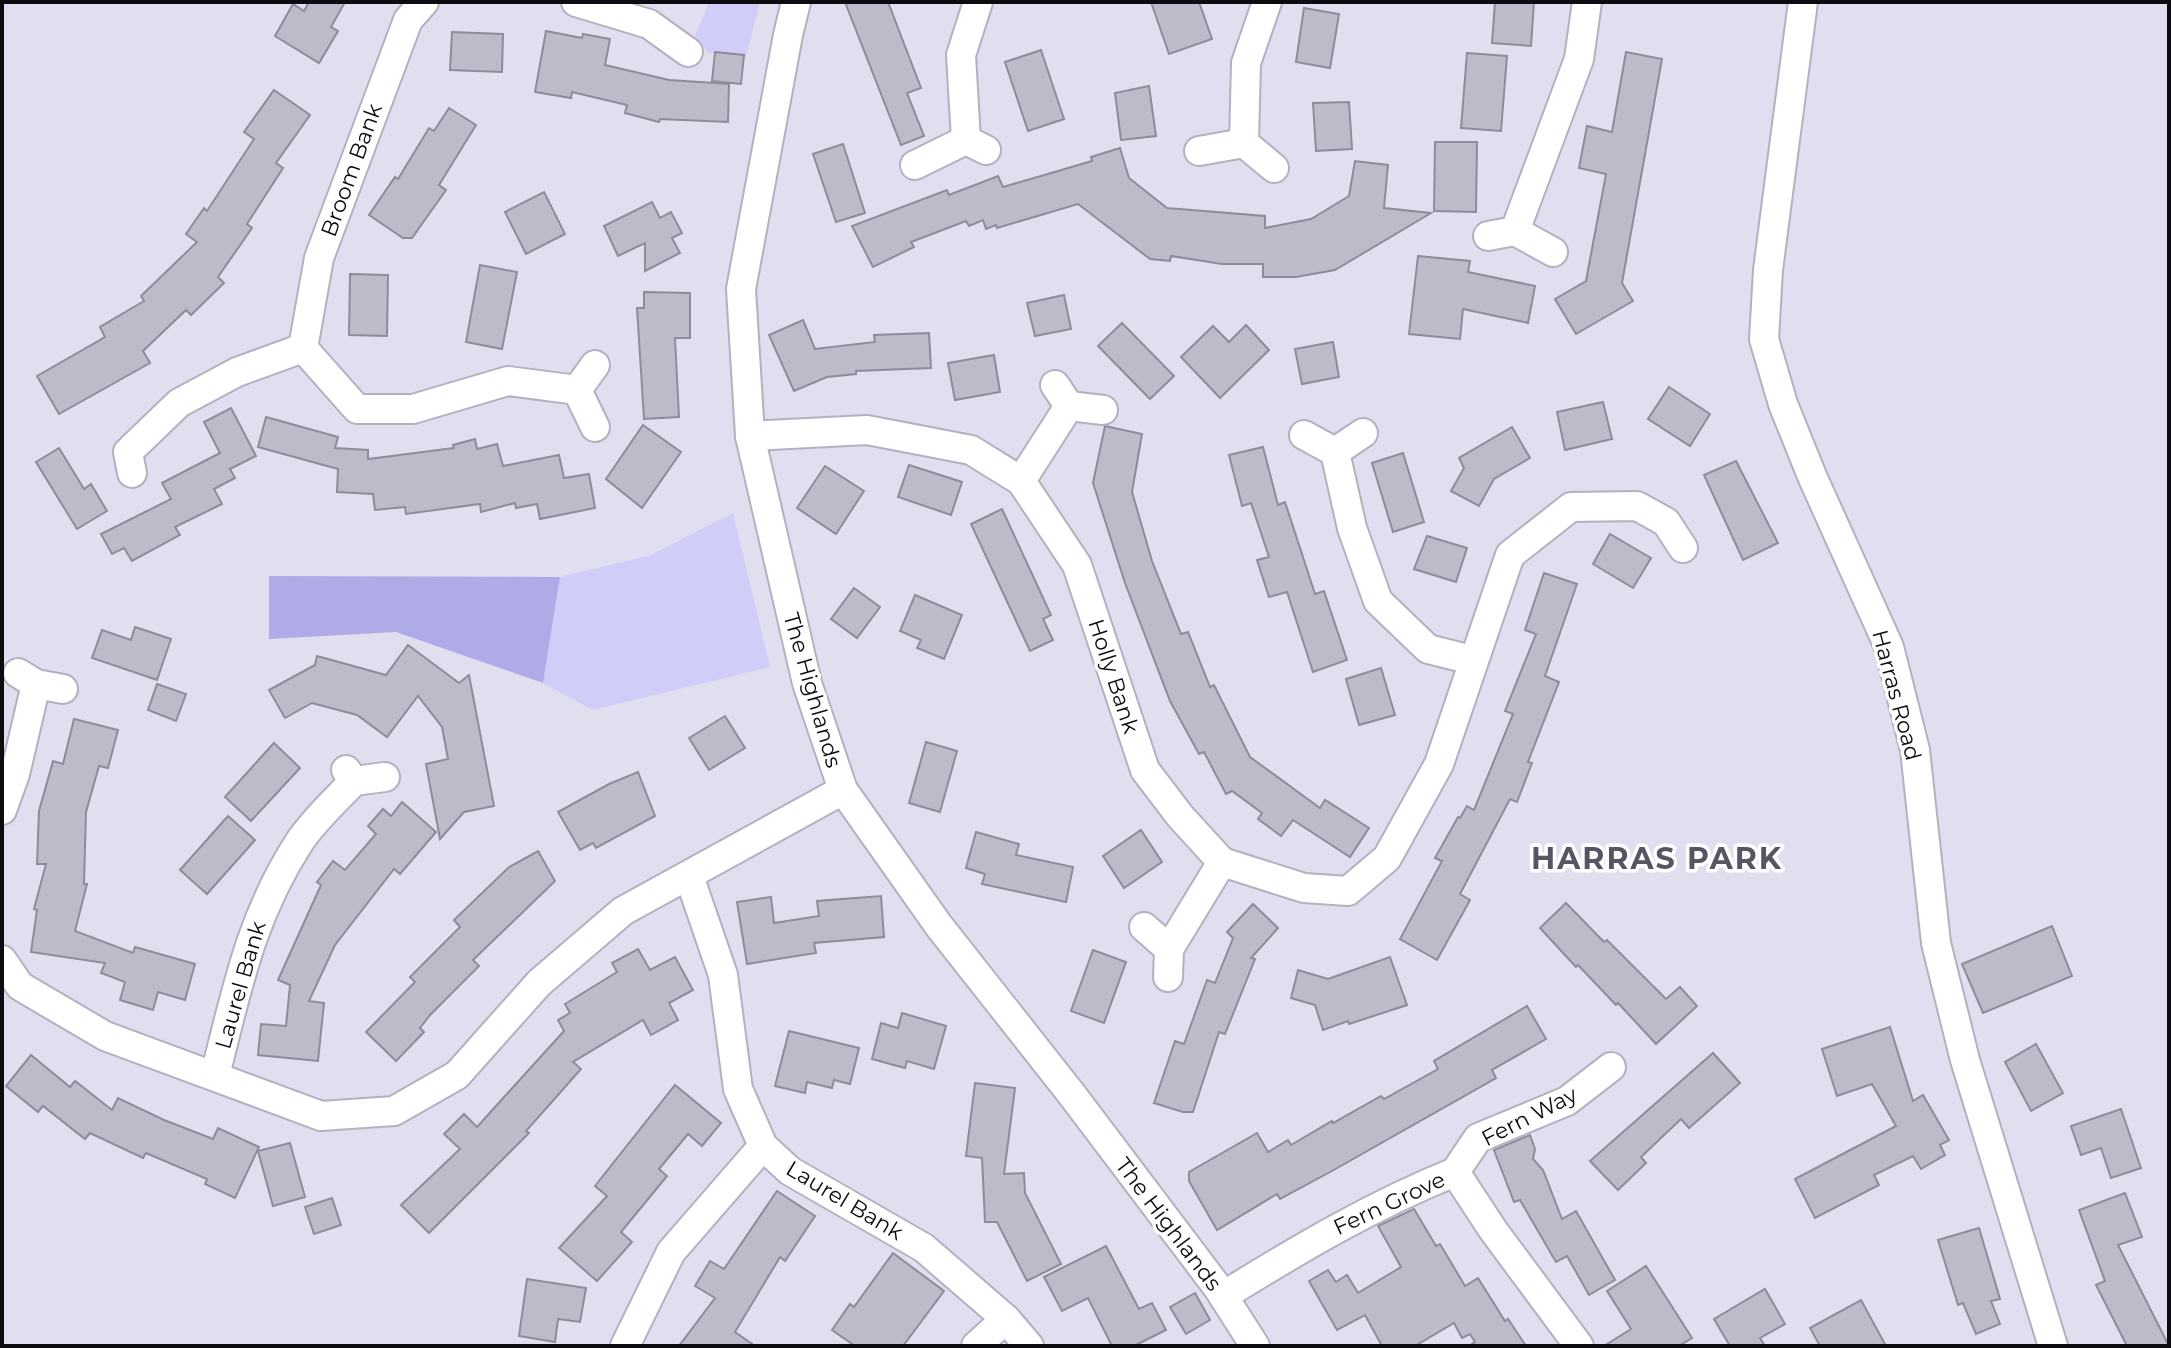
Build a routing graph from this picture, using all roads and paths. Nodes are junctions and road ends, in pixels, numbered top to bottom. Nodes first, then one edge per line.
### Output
1 (424, 2) edge
2 (576, 2) edge
3 (796, 2) edge
4 (978, 2) edge
5 (1267, 2) edge
6 (1587, 2) edge
7 (1803, 2) edge
8 (655, 13) edge
9 (688, 52) dead end
10 (1244, 143) junction
11 (1199, 151) dead end
12 (915, 165) dead end
13 (1274, 168) dead end
14 (1553, 252) dead end
15 (303, 348) junction
16 (595, 365) dead end
17 (577, 390) junction
18 (1103, 410) dead end
19 (595, 427) dead end
20 (1363, 433) dead end
21 (1304, 435) dead end
22 (750, 436) junction
23 (1335, 452) junction
24 (121, 456) dead end
25 (1021, 481) junction
26 (1683, 548) dead end
27 (1472, 660) junction
28 (39, 682) dead end
29 (385, 777) dead end
30 (843, 790) junction
31 (2, 810) edge
32 (1222, 862) junction
33 (689, 876) junction
34 (1144, 927) dead end
35 (2, 960) edge
36 (1613, 1069) dead end
37 (215, 1075) junction
38 (763, 1146) junction
39 (1455, 1172) junction
40 (1223, 1296) junction
41 (1006, 1319) junction
42 (625, 1346) edge
43 (976, 1346) edge
44 (1029, 1346) edge
45 (1255, 1346) edge
46 (1579, 1346) edge
47 (2053, 1346) edge

1 - 15 street, Broom Bank
2 - 8 street
3 - 22 street, The Highlands
4 - 12 street
5 - 10 street
6 - 14 street
7 - 47 street, Harras Road
8 - 9 street
10 - 11 street
10 - 13 street
15 - 17 street
15 - 24 street
16 - 17 street
17 - 19 street
18 - 25 street
20 - 23 street
21 - 23 street
22 - 25 street, Holly Bank
22 - 30 street, The Highlands
23 - 27 street
25 - 32 street, Holly Bank
26 - 27 street
27 - 32 street
28 - 31 street
29 - 37 street, Laurel Bank
30 - 33 street, Laurel Bank
30 - 40 street, The Highlands
32 - 34 street
33 - 37 street, Laurel Bank
33 - 38 street, Laurel Bank
35 - 37 street, Laurel Bank
36 - 39 street, Fern Way
38 - 41 street, Laurel Bank
38 - 42 street
39 - 40 street, Fern Grove
39 - 46 street, Fern Grove
40 - 45 street, The Highlands
41 - 43 street
41 - 44 street, Laurel Bank

